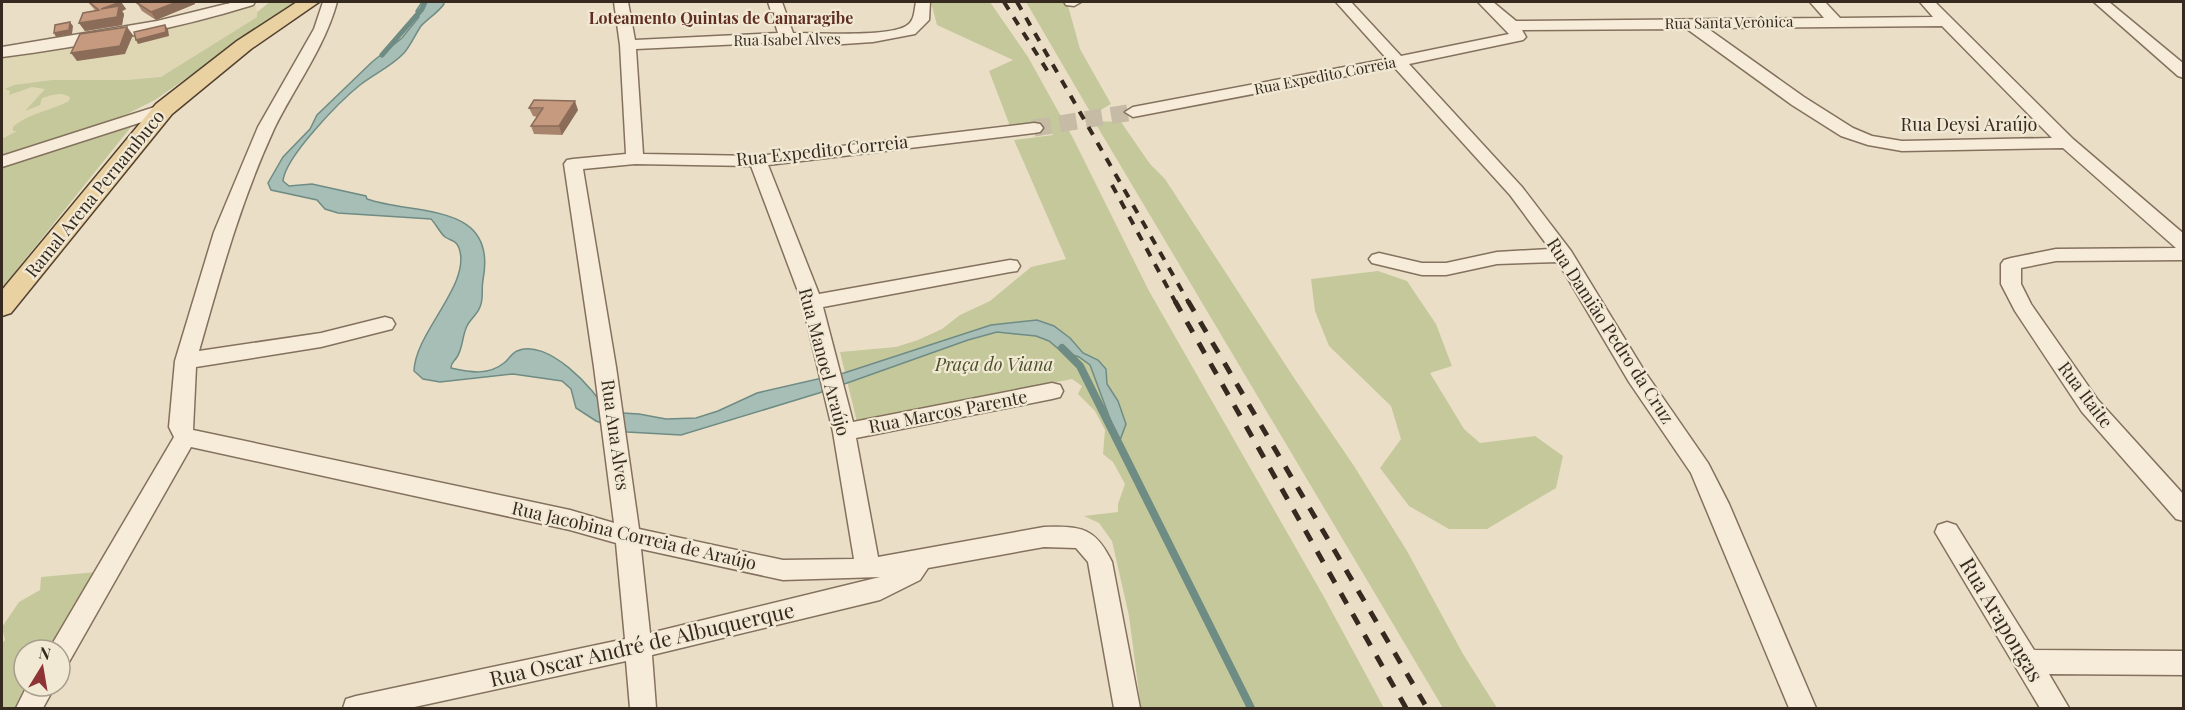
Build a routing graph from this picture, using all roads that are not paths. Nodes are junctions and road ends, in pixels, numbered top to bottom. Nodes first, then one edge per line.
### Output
1 (248, 2) edge
2 (309, 2) edge
3 (330, 2) edge
4 (621, 2) edge
5 (775, 2) edge
6 (923, 2) edge
7 (1343, 2) edge
8 (1485, 2) edge
9 (1817, 2) edge
10 (1928, 2) edge
11 (2101, 2) edge
12 (223, 5) edge
13 (1946, 21) junction
14 (1836, 22) junction
15 (1691, 24) junction
16 (1515, 31) junction
17 (787, 37) junction
18 (628, 45) junction
19 (2, 52) edge
20 (1397, 62) junction
21 (2184, 73) edge
22 (164, 109) junction
23 (1133, 112) tunnel mouth
24 (1034, 129) tunnel mouth
25 (2067, 143) junction
26 (635, 159) junction
27 (758, 161) junction
28 (2, 162) edge
29 (573, 164) joint
30 (2184, 245) edge
31 (2184, 254) edge
32 (1564, 255) junction
33 (1379, 259) dead end
34 (1010, 266) dead end
35 (812, 302) junction
36 (2, 307) edge
37 (385, 324) dead end
38 (186, 361) junction
39 (1052, 391) dead end
40 (844, 432) junction
41 (185, 437) junction
42 (2184, 512) edge
43 (1947, 532) dead end
44 (627, 536) junction
45 (920, 561) junction
46 (868, 569) junction
47 (69, 638) edge
48 (639, 647) junction
49 (2026, 662) junction
50 (2184, 663) edge
51 (388, 706) edge
52 (356, 708) edge
53 (643, 708) edge
54 (1126, 708) edge
55 (1802, 708) edge
56 (2055, 708) edge

1 - 12 street
2 - 22 main road, Ramal Arena Pernambuco
3 - 38 street
4 - 18 street
5 - 17 street
6 - 17 street, Rua Isabel Alves
7 - 20 street, Rua Damião Pedro da Cruz
8 - 16 street
9 - 14 street
10 - 13 street
11 - 21 street
12 - 19 street
13 - 14 street, Rua Santa Verônica
13 - 25 street
14 - 15 street, Rua Santa Verônica
15 - 16 street, Rua Santa Verônica
15 - 25 street, Rua Deysi Araújo
16 - 20 street, Rua Expedito Correia
17 - 18 street, Rua Isabel Alves
18 - 26 street
20 - 23 street, Rua Expedito Correia
20 - 32 street, Rua Damião Pedro da Cruz
22 - 28 street
22 - 36 main road, Ramal Arena Pernambuco
24 - 27 street, Rua Expedito Correia
25 - 30 street
26 - 27 street, Rua Expedito Correia
26 - 29 street, Rua Expedito Correia
27 - 35 street, Rua Manoel Araújo
29 - 44 street, Rua Ana Alves
31 - 42 street, Rua Itaite
32 - 33 street
32 - 55 street, Rua Damião Pedro da Cruz
34 - 35 street
35 - 40 street, Rua Manoel Araújo
37 - 38 street
38 - 41 street
39 - 40 street, Rua Marcos Parente
40 - 46 street, Rua Manoel Araújo
41 - 44 street, Rua Jacobina Correia de Araújo
41 - 47 street
43 - 49 street, Rua Arapongas
44 - 46 street, Rua Jacobina Correia de Araújo
44 - 48 street, Rua Ana Alves
45 - 46 street, Rua Jacobina Correia de Araújo
45 - 48 street, Rua Oscar André de Albuquerque
45 - 54 street, Rua Jacobina Correia de Araújo
48 - 51 street, Rua Oscar André de Albuquerque
48 - 53 street, Rua Ana Alves
49 - 50 street
49 - 56 street, Rua Arapongas
51 - 52 street, Rua Oscar André de Albuquerque

